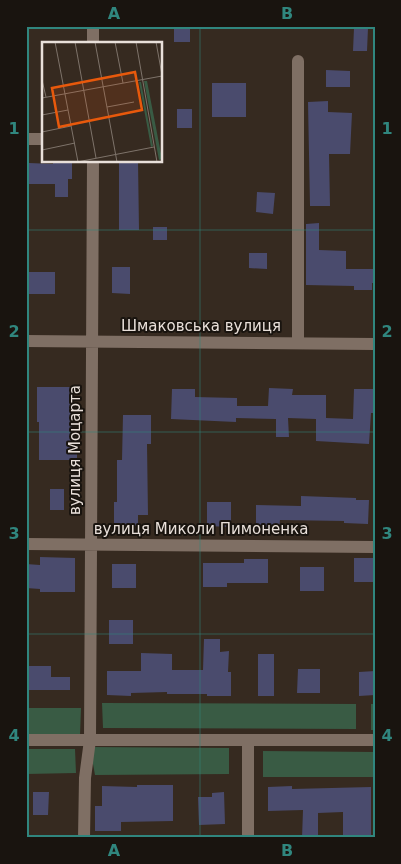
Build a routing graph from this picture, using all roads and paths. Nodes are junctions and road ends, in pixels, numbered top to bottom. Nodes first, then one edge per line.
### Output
1 (94, 26) edge
2 (93, 42) edge
3 (298, 61) dead end
4 (26, 139) edge
5 (42, 140) edge
6 (93, 162) edge
7 (26, 341) edge
8 (92, 342) junction
9 (298, 343) junction
10 (375, 344) edge
11 (26, 544) edge
12 (91, 545) junction
13 (375, 547) edge
14 (26, 740) edge
15 (90, 740) junction
16 (248, 740) junction
17 (375, 740) edge
18 (84, 838) edge
19 (248, 838) edge

1 - 2 street
3 - 9 street
4 - 5 street
6 - 8 street, вулиця Моцарта
7 - 8 street, Шмаковська вулиця
8 - 9 street, Шмаковська вулиця
8 - 12 street, вулиця Моцарта
9 - 10 street, Шмаковська вулиця
11 - 12 street, вулиця Миколи Пимоненка
12 - 13 street, вулиця Миколи Пимоненка
12 - 15 street, вулиця Моцарта
14 - 15 street
15 - 16 street
15 - 18 street, вулиця Моцарта
16 - 17 street
16 - 19 street

